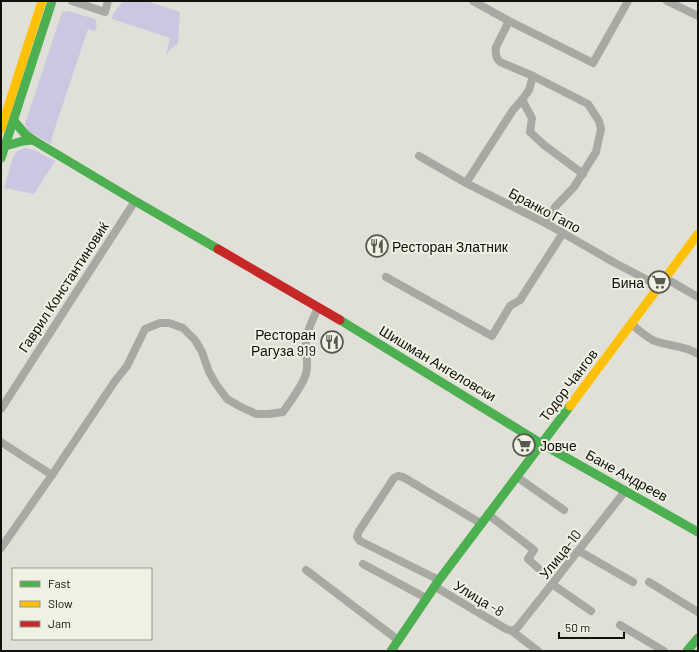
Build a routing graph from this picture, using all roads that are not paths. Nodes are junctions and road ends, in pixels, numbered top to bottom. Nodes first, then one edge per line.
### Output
1 (42, 1) edge
2 (52, 1) edge
3 (72, 1) edge
4 (108, 1) edge
5 (473, 1) edge
6 (628, 1) edge
7 (666, 1) edge
8 (485, 4) edge
9 (698, 16) edge
10 (510, 21) junction
11 (533, 76) junction
12 (522, 100) junction
13 (14, 120) junction
14 (1, 129) edge
15 (33, 140) junction
16 (5, 146) junction
17 (420, 156) dead end
18 (1, 158) edge
19 (583, 174) junction
20 (466, 183) junction
21 (135, 201) junction
22 (549, 225) junction
23 (563, 233) junction
24 (698, 234) edge
25 (386, 277) dead end
26 (665, 278) junction
27 (659, 286) junction
28 (698, 297) edge
29 (318, 307) junction
30 (631, 324) junction
31 (698, 354) edge
32 (1, 409) edge
33 (1, 442) edge
34 (542, 444) junction
35 (52, 475) junction
36 (517, 477) junction
37 (626, 490) junction
38 (564, 510) dead end
39 (489, 515) junction
40 (482, 524) junction
41 (698, 532) edge
42 (1, 548) edge
43 (579, 551) junction
44 (363, 564) dead end
45 (538, 568) dead end
46 (306, 570) dead end
47 (633, 582) dead end
48 (649, 582) dead end
49 (436, 583) junction
50 (552, 584) junction
51 (426, 598) junction
52 (591, 611) dead end
53 (698, 612) edge
54 (620, 625) dead end
55 (512, 630) junction
56 (698, 638) edge
57 (398, 640) junction
58 (391, 651) edge
59 (538, 651) edge
60 (664, 651) edge
61 (687, 651) edge

1 - 14 street
2 - 13 street
3 - 4 street
5 - 8 street
6 - 10 street
7 - 9 street
8 - 10 street
10 - 11 street
11 - 12 street
11 - 19 street
12 - 19 street
12 - 20 street
13 - 15 street
13 - 16 street
15 - 16 street
15 - 21 street
16 - 18 street
17 - 20 street, Бранко Гапо
19 - 22 street
20 - 22 street, Бранко Гапо
21 - 29 street
21 - 32 street, Гаврил Константиновиќ
22 - 23 street, Бранко Гапо
23 - 25 street
23 - 27 street, Бранко Гапо
24 - 26 street, Тодор Чангов
26 - 27 street, Тодор Чангов
26 - 28 street
27 - 30 street, Тодор Чангов
29 - 34 street, Шишман Ангеловски
29 - 35 street
30 - 31 street
30 - 34 street, Тодор Чангов
33 - 35 street
34 - 36 street, Тодор Чангов
34 - 37 street, Бане Андреев
35 - 42 street
36 - 38 street
36 - 39 street, Тодор Чангов
37 - 41 street, Бане Андреев
37 - 43 street, Улица-10
39 - 40 street, Тодор Чангов
39 - 45 street
40 - 49 street, Тодор Чангов
40 - 49 street, Улица -8
43 - 47 street
43 - 50 street, Улица-10
44 - 51 street
46 - 57 street
48 - 53 street
49 - 51 street, Тодор Чангов
49 - 55 street, Улица -8
50 - 52 street
50 - 55 street, Улица-10
51 - 57 street, Тодор Чангов
54 - 60 street
55 - 59 street, Улица -8
56 - 61 street
57 - 58 street, Тодор Чангов

